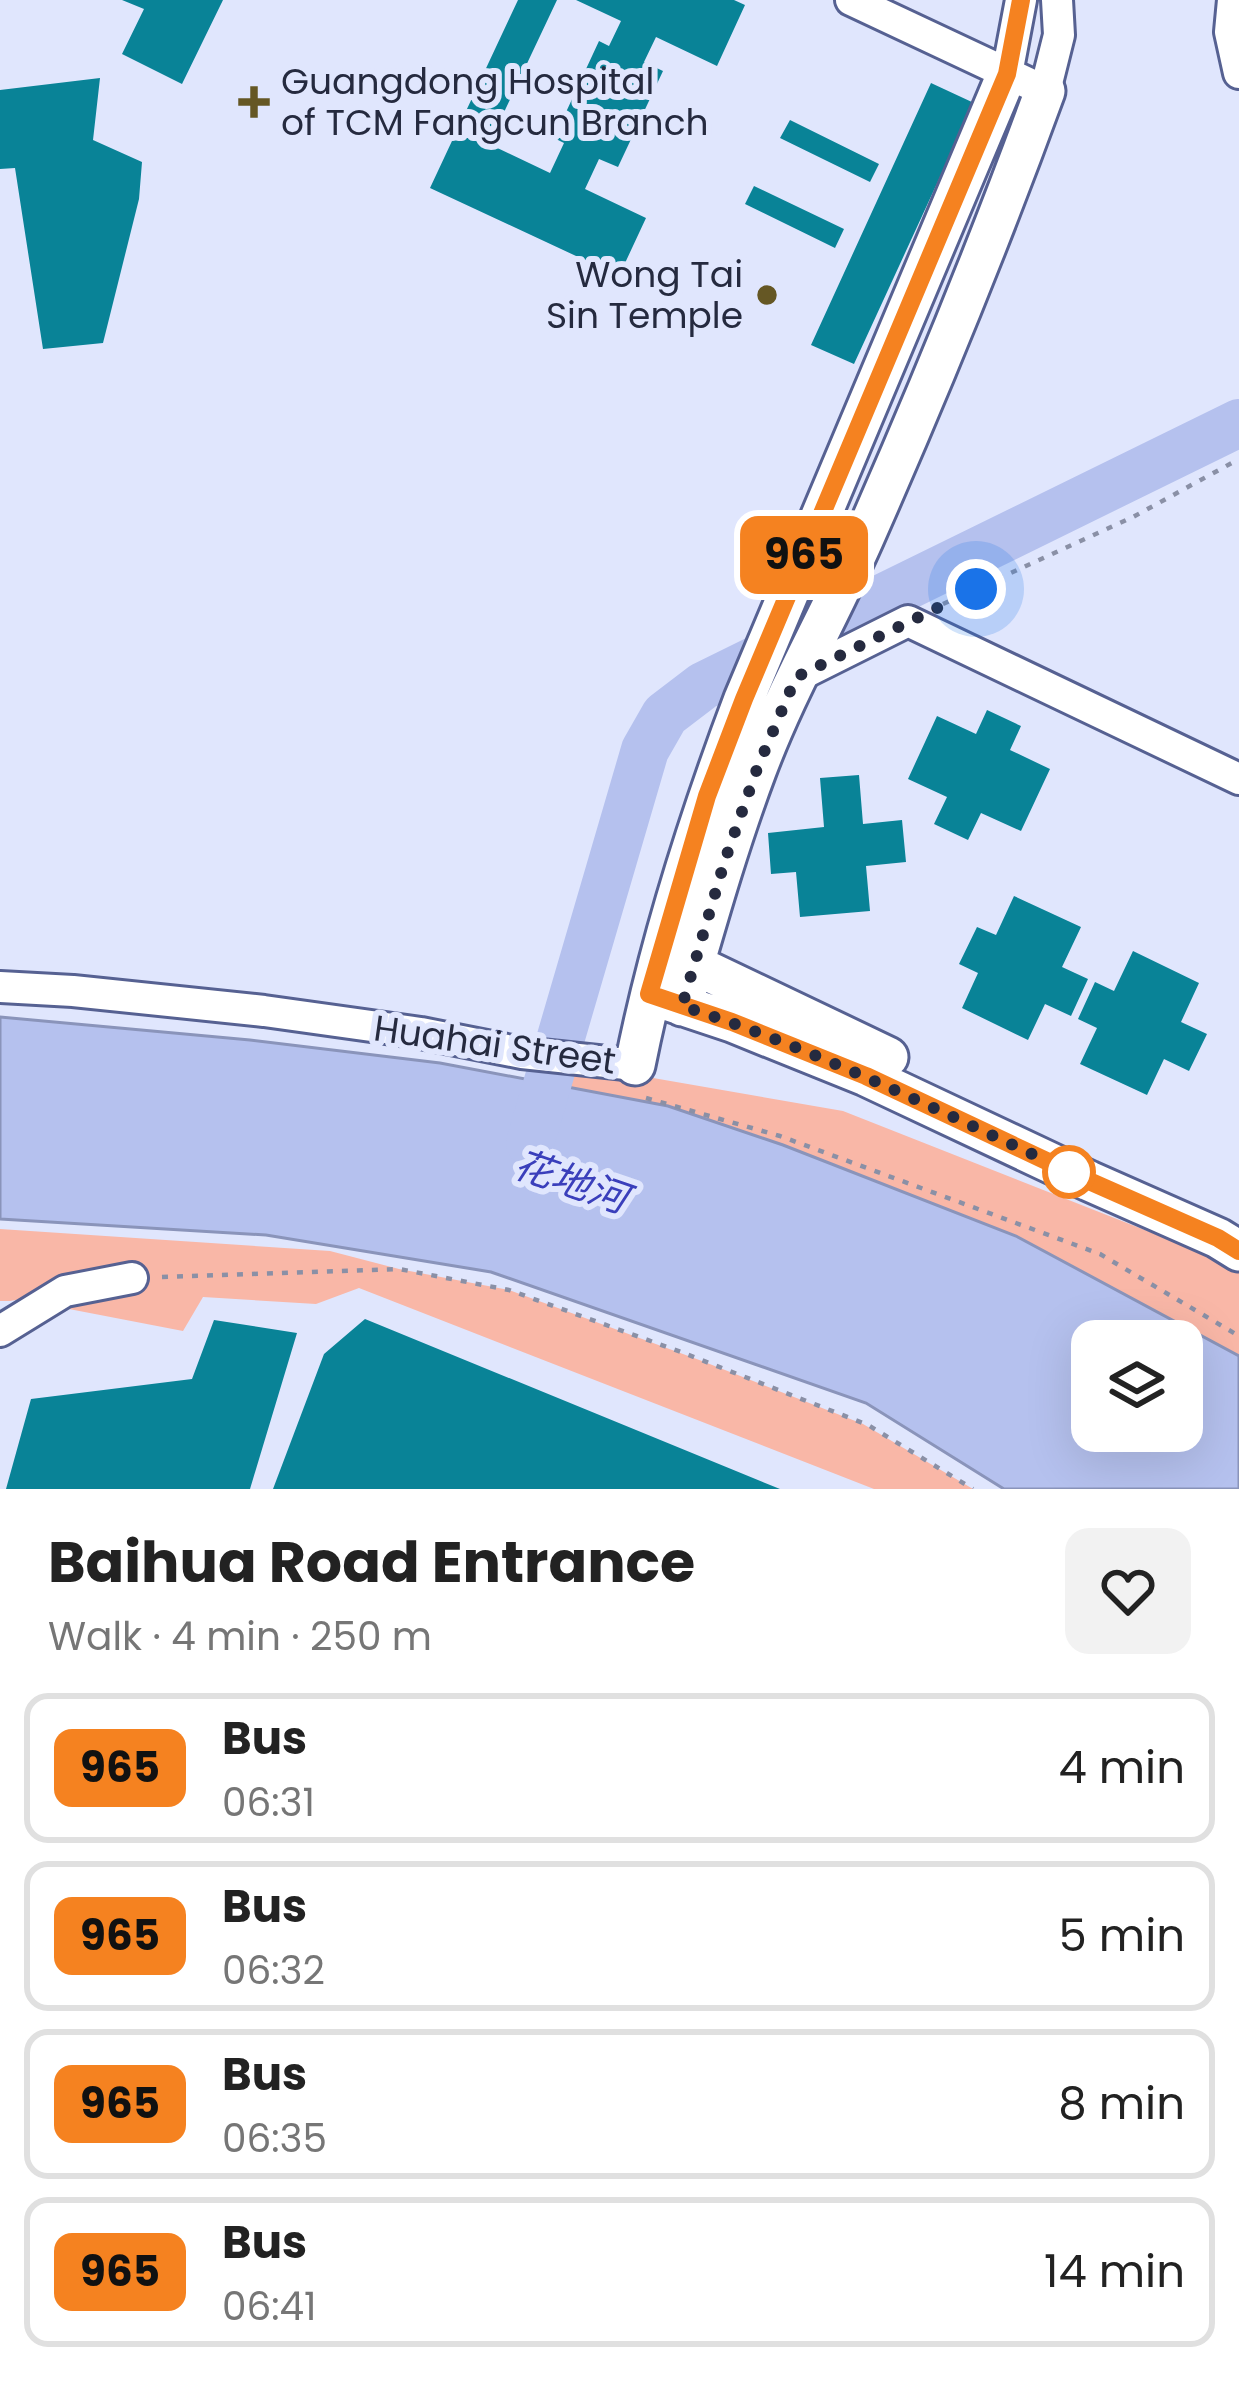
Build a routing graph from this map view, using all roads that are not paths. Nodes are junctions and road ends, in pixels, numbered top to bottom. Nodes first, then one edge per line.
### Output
1 (850, 0) edge
2 (1021, 0) edge
3 (1057, 0) edge
4 (1233, 0) edge
5 (1239, 73) edge
6 (1007, 74) junction
7 (1045, 91) junction
8 (796, 677) junction
9 (1239, 779) edge
10 (678, 956) junction
11 (0, 987) edge
12 (666, 1000) junction
13 (642, 1082) joint
14 (1239, 1225) edge
15 (1239, 1250) edge
16 (132, 1279) road end
17 (0, 1331) edge

1 - 6 street
2 - 6 street
3 - 7 street
4 - 5 street
6 - 7 street
6 - 10 street
7 - 8 street
8 - 9 street
8 - 10 street
10 - 12 street, Huahai Street
10 - 14 street
11 - 13 street, Huahai Street
12 - 13 street, Huahai Street
12 - 15 street
16 - 17 street

